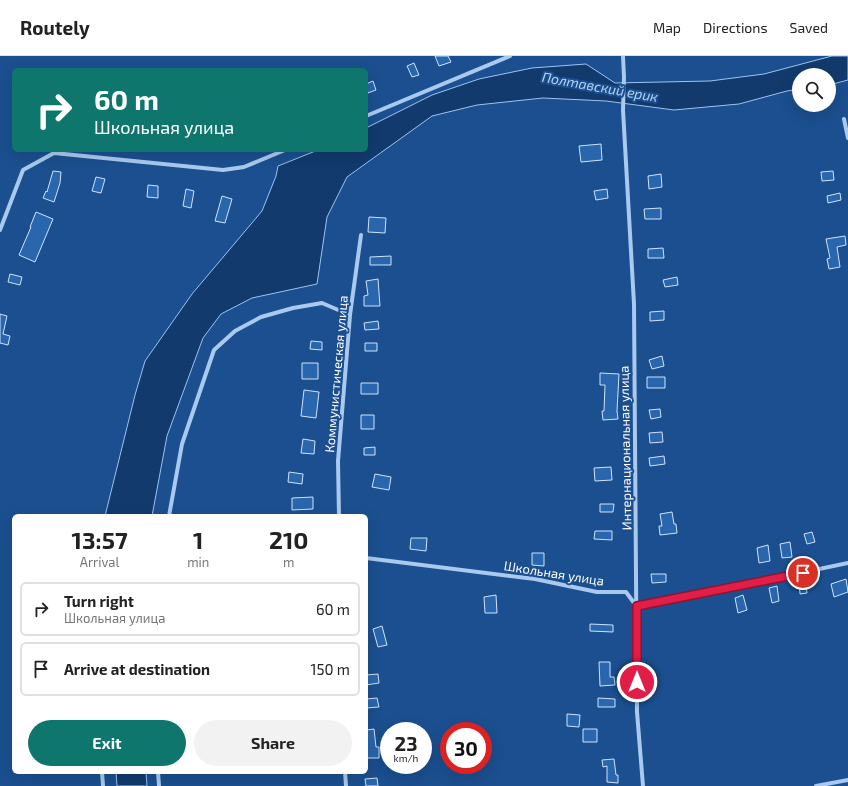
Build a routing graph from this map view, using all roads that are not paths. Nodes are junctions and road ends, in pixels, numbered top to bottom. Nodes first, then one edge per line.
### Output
1 (510, 56) edge
2 (623, 56) edge
3 (368, 115) edge
4 (844, 119) dead end
5 (848, 138) edge
6 (280, 152) edge
7 (0, 230) edge
8 (361, 235) dead end
9 (350, 316) junction
10 (169, 514) edge
11 (339, 514) edge
12 (368, 558) edge
13 (848, 563) edge
14 (637, 606) junction
15 (102, 774) edge
16 (158, 774) edge
17 (345, 774) edge
18 (848, 780) edge
19 (103, 786) edge
20 (159, 786) edge
21 (346, 786) edge
22 (643, 786) edge
23 (816, 786) edge

1 - 3 street
2 - 14 street, Интернациональная улица
4 - 5 street
6 - 7 street
8 - 9 street, Коммунистическая улица
9 - 10 street
9 - 11 street, Коммунистическая улица
12 - 14 street, Школьная улица
13 - 14 street
14 - 22 street, Интернациональная улица
15 - 19 street
16 - 20 street
17 - 21 street
18 - 23 street

